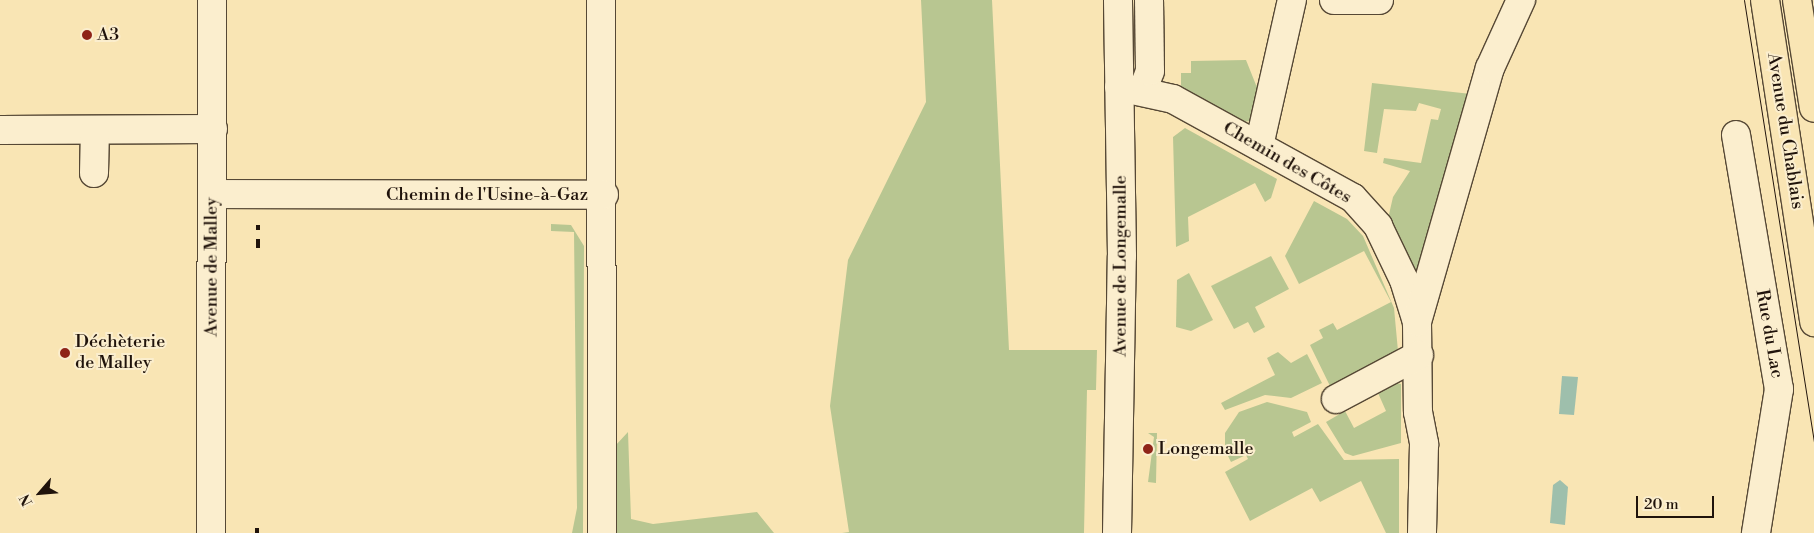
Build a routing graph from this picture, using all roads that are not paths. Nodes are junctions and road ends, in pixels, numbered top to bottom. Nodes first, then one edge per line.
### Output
1 (212, 0) edge
2 (601, 0) edge
3 (1118, 0) edge
4 (1148, 0) edge
5 (1292, 0) edge
6 (1334, 0) edge
7 (1380, 0) edge
8 (1521, 0) edge
9 (1766, 0) edge
10 (1797, 0) edge
11 (1131, 88) junction
12 (1814, 108) edge
13 (212, 129) junction
14 (0, 130) edge
15 (95, 130) junction
16 (1736, 136) dead end
17 (1259, 146) junction
18 (94, 173) dead end
19 (213, 194) junction
20 (604, 195) junction
21 (1417, 322) junction
22 (1814, 322) edge
23 (1419, 355) junction
24 (1336, 399) dead end
25 (211, 533) edge
26 (602, 533) edge
27 (1117, 533) edge
28 (1422, 533) edge
29 (1756, 533) edge

1 - 13 street, Avenue de Malley
2 - 20 street
3 - 11 street, Avenue de Longemalle
4 - 11 street
5 - 17 street
6 - 7 street
8 - 21 street, Chemin des Côtes
9 - 22 main road, Avenue du Chablais
10 - 12 main road, Avenue du Chablais
11 - 17 street, Chemin des Côtes
11 - 27 street, Avenue de Longemalle
13 - 15 street
13 - 19 street, Avenue de Malley
14 - 15 street
15 - 18 street
16 - 29 street, Rue du Lac
17 - 21 street, Chemin des Côtes
19 - 20 street, Chemin de l'Usine-à-Gaz
19 - 25 street, Avenue de Malley
20 - 26 street, Chemin de l'Usine-à-Gaz
21 - 23 street, Chemin des Côtes
23 - 24 street
23 - 28 street, Chemin des Côtes

